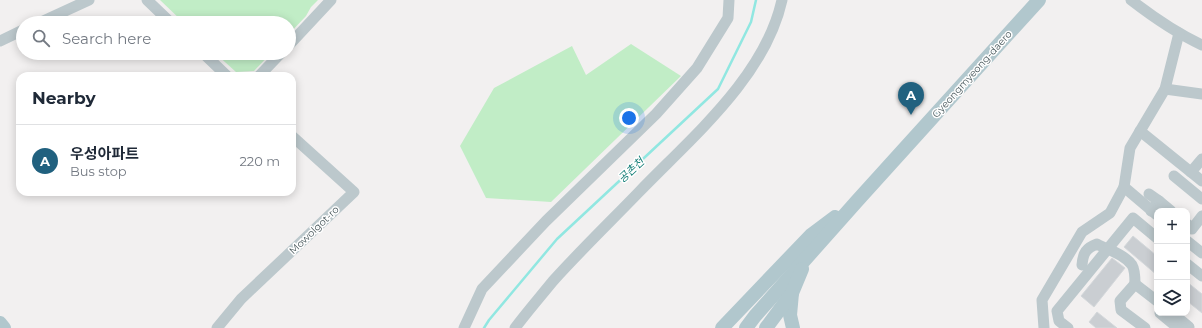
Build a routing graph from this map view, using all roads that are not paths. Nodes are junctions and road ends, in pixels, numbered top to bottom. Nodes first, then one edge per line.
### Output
1 (89, 0) edge
2 (146, 0) edge
3 (331, 0) edge
4 (729, 0) edge
5 (782, 0) edge
6 (1039, 0) edge
7 (1131, 0) edge
8 (54, 16) edge
9 (163, 16) edge
10 (16, 33) edge
11 (1179, 33) junction
12 (296, 38) edge
13 (0, 41) edge
14 (1202, 45) edge
15 (210, 60) edge
16 (275, 60) edge
17 (223, 72) edge
18 (264, 72) edge
19 (1165, 89) junction
20 (1202, 94) edge
21 (1140, 131) junction
22 (296, 140) edge
23 (1202, 159) edge
24 (1174, 176) dead end
25 (1197, 177) edge
26 (1124, 187) junction
27 (1190, 189) junction
28 (1149, 194) dead end
29 (1202, 199) edge
30 (856, 201) junction
31 (1159, 201) junction
32 (1167, 208) edge
33 (1151, 210) edge
34 (1202, 216) edge
35 (1133, 218) junction
36 (1190, 226) edge
37 (1154, 236) edge
38 (1190, 244) edge
39 (1107, 250) junction
40 (1202, 254) edge
41 (807, 257) junction
42 (1082, 265) dead end
43 (1190, 266) edge
44 (1202, 276) edge
45 (1135, 284) junction
46 (792, 293) junction
47 (1154, 299) edge
48 (1160, 316) edge
49 (1176, 316) edge
50 (0, 323) edge
51 (1045, 327) edge
52 (4, 328) edge
53 (216, 328) edge
54 (464, 328) edge
55 (515, 328) edge
56 (722, 328) edge
57 (746, 328) edge
58 (766, 328) edge
59 (793, 328) edge
60 (1068, 328) edge
61 (1145, 328) edge
62 (1178, 328) edge
63 (1188, 328) edge

1 - 8 street
2 - 9 street
3 - 12 street
4 - 54 street
5 - 55 street
6 - 30 main road, Gyeongmyeong-daero
7 - 11 street
10 - 13 street
11 - 14 street
11 - 19 street
15 - 17 street
16 - 18 street
19 - 20 street
19 - 21 street
21 - 25 street
21 - 26 street
22 - 53 street, Mowolgot-ro
23 - 25 street
24 - 27 street
25 - 27 street
26 - 33 street
26 - 51 street
27 - 29 street
28 - 31 street
30 - 41 main road, Gyeongmyeong-daero
30 - 56 main road, Gyeongmyeong-daero
31 - 32 street
31 - 33 street
33 - 35 street
34 - 36 street
35 - 37 street
35 - 39 street
38 - 40 street
39 - 42 street
39 - 45 street
39 - 60 street
41 - 46 main road, Gyeongmyeong-daero
41 - 57 main road, Gyeongmyeong-daero
43 - 44 street
45 - 47 street
45 - 61 street
46 - 58 main road, Gyeongmyeong-daero
46 - 59 main road
48 - 62 street
49 - 63 street
50 - 52 main road

